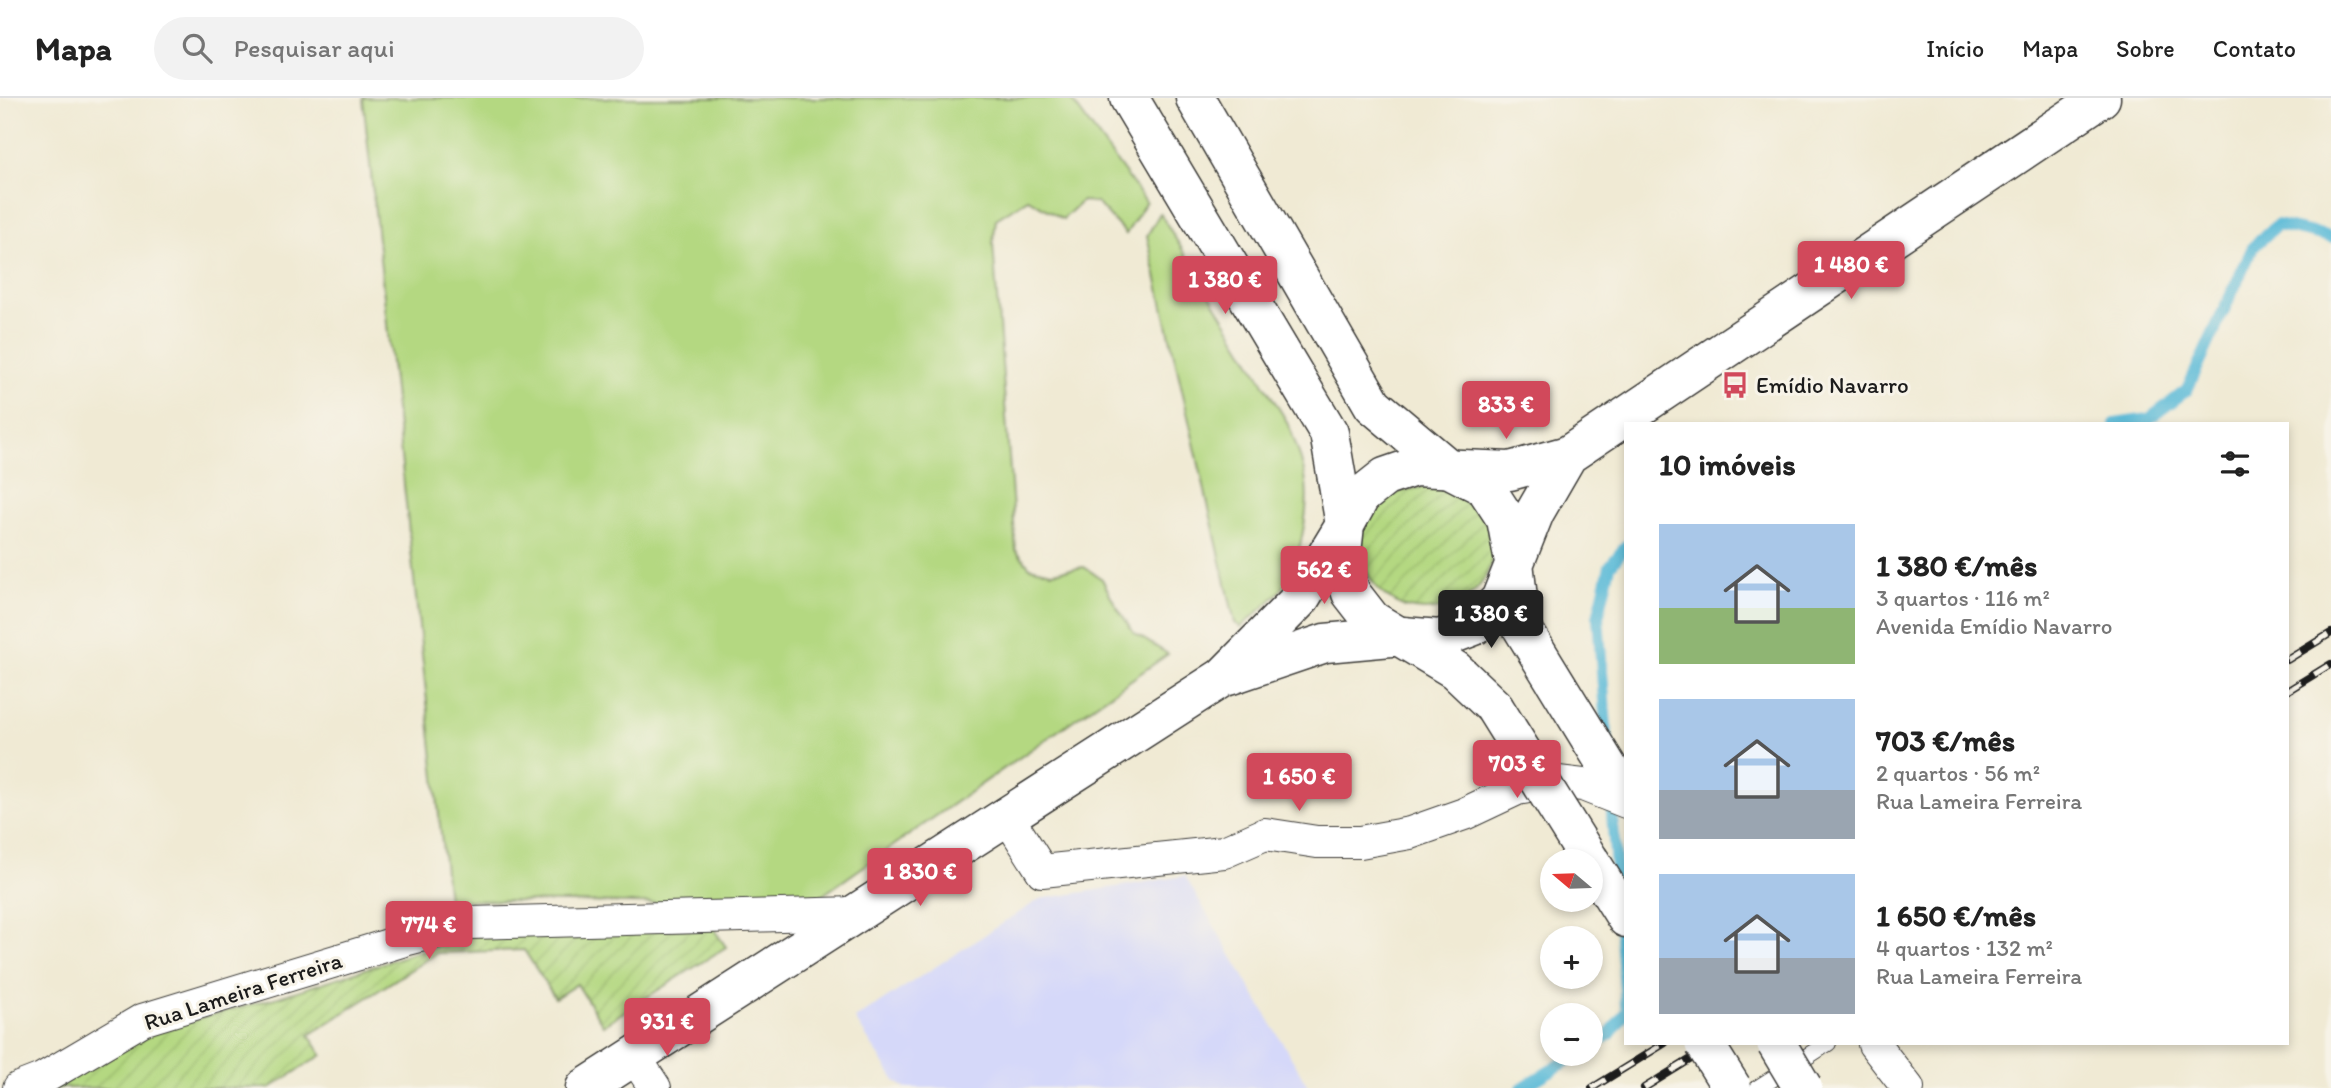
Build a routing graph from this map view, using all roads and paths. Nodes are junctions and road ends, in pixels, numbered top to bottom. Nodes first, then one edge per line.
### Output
1 (1129, 98) edge
2 (1195, 98) edge
3 (2101, 98) edge
4 (1568, 455) junction
5 (1449, 469) junction
6 (1345, 525) junction
7 (1514, 562) junction
8 (1402, 636) junction
9 (1223, 677) junction
10 (1624, 797) edge
11 (1624, 799) edge
12 (1007, 816) junction
13 (1583, 849) edge
14 (1603, 882) edge
15 (856, 913) junction
16 (1624, 915) edge
17 (1705, 1045) edge
18 (1777, 1045) edge
19 (1825, 1045) edge
20 (1871, 1045) edge
21 (634, 1056) junction
22 (19, 1088) edge
23 (585, 1088) edge
24 (655, 1088) edge
25 (1732, 1088) edge
26 (1758, 1088) edge
27 (1803, 1088) edge
28 (1908, 1088) edge

1 - 6 main road
2 - 5 main road
3 - 4 main road
4 - 5 main road
4 - 7 main road
5 - 6 main road
5 - 7 main road
6 - 8 main road
6 - 9 main road
7 - 8 main road
7 - 10 main road
8 - 9 main road
8 - 13 main road, bridge
9 - 12 main road
11 - 12 street
12 - 15 main road
14 - 16 main road
15 - 21 main road
15 - 22 street, Rua Lameira Ferreira
17 - 25 main road, bridge
18 - 27 main road, bridge
19 - 26 lane
20 - 28 street
21 - 23 main road
21 - 24 street

